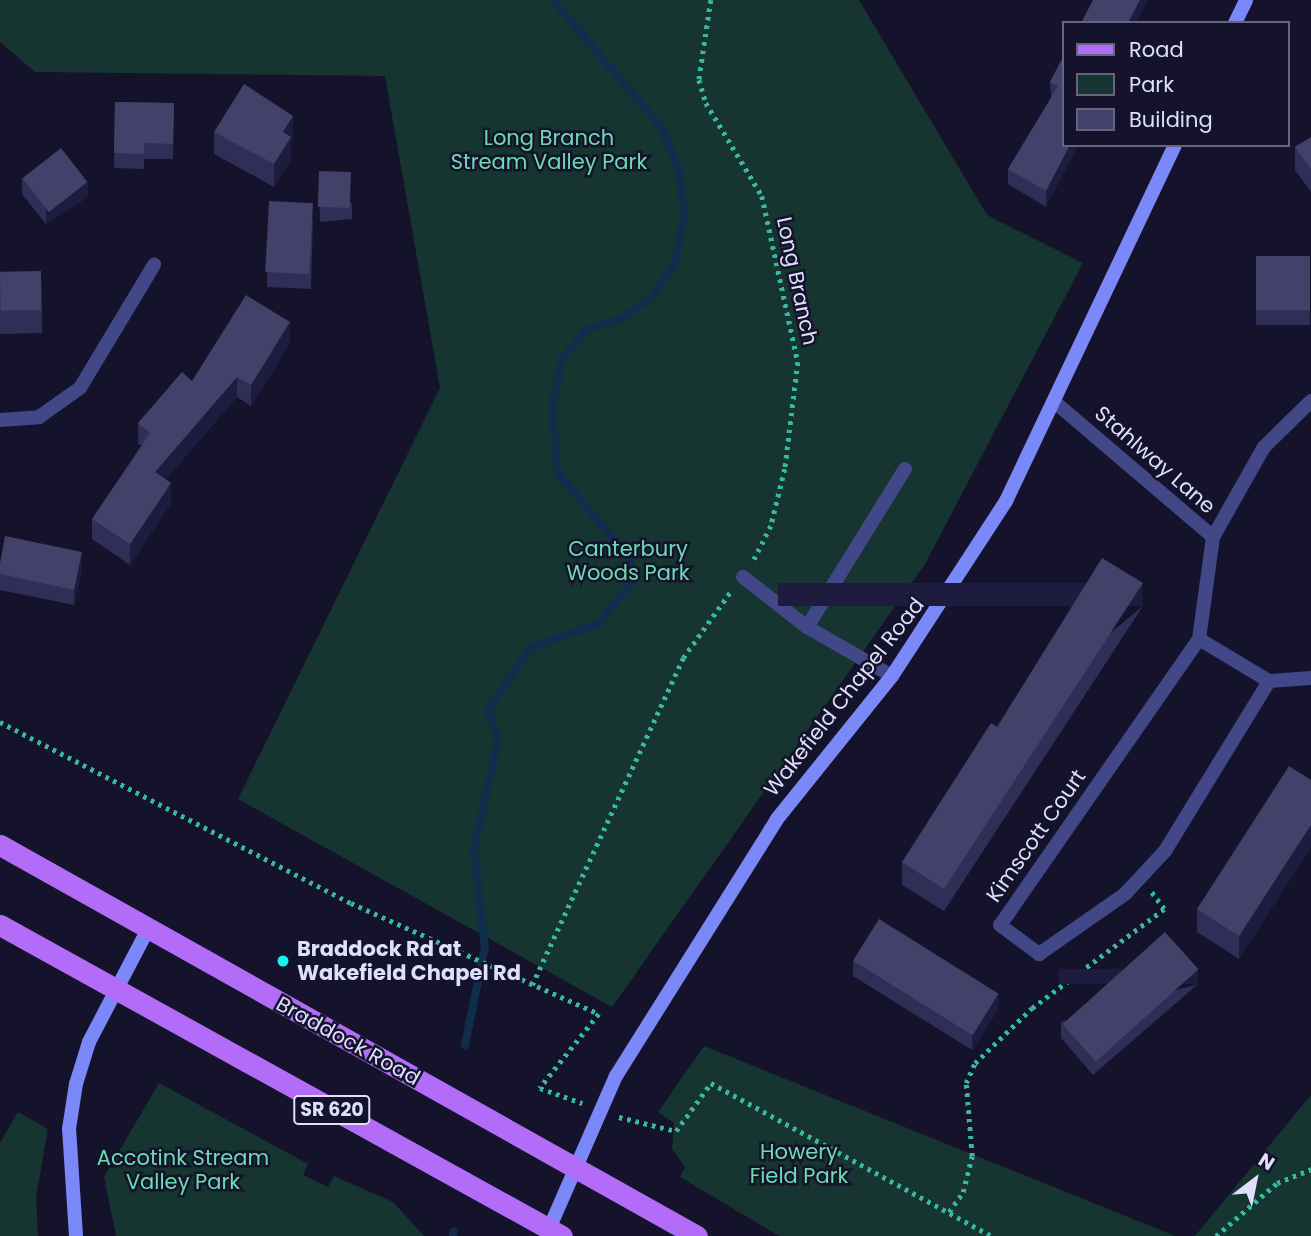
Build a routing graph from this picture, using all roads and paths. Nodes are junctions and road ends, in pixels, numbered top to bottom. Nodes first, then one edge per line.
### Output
1 (711, 0) edge
2 (1247, 0) edge
3 (1236, 21) edge
4 (1174, 147) edge
5 (154, 265) dead end
6 (1311, 401) edge
7 (1057, 404) junction
8 (0, 420) edge
9 (905, 470) dead end
10 (1213, 537) junction
11 (743, 577) junction
12 (807, 627) junction
13 (1199, 639) junction
14 (892, 676) junction
15 (1311, 678) edge
16 (1269, 681) junction
17 (0, 722) edge
18 (0, 845) edge
19 (1140, 878) junction
20 (0, 925) edge
21 (148, 929) junction
22 (532, 985) junction
23 (114, 990) junction
24 (598, 1110) junction
25 (572, 1166) junction
26 (1311, 1169) edge
27 (948, 1212) junction
28 (556, 1232) edge
29 (76, 1236) edge
30 (697, 1236) edge
31 (992, 1236) edge
32 (1216, 1236) edge

1 - 11 path, Long Branch
2 - 3 main road
4 - 7 main road, Wakefield Chapel Road
5 - 8 street
6 - 10 street
7 - 10 street, Stahlway Lane
7 - 14 main road, Wakefield Chapel Road
9 - 12 street
10 - 13 street, Stahlway Lane
11 - 12 street
11 - 22 path, Long Branch
12 - 14 street
13 - 16 street
13 - 19 street, Kimscott Court
14 - 24 main road, Wakefield Chapel Road
15 - 16 street
16 - 19 street, Kimscott Court
17 - 22 path
18 - 21 main road, Braddock Road
19 - 27 path
20 - 23 main road, SR 620
21 - 23 main road
21 - 25 main road, Braddock Road
22 - 24 path
23 - 28 main road, SR 620
23 - 29 main road
24 - 25 main road, Wakefield Chapel Road
24 - 27 path
25 - 28 main road, Wakefield Chapel Road
25 - 30 main road, Braddock Road
26 - 32 path
27 - 31 path

